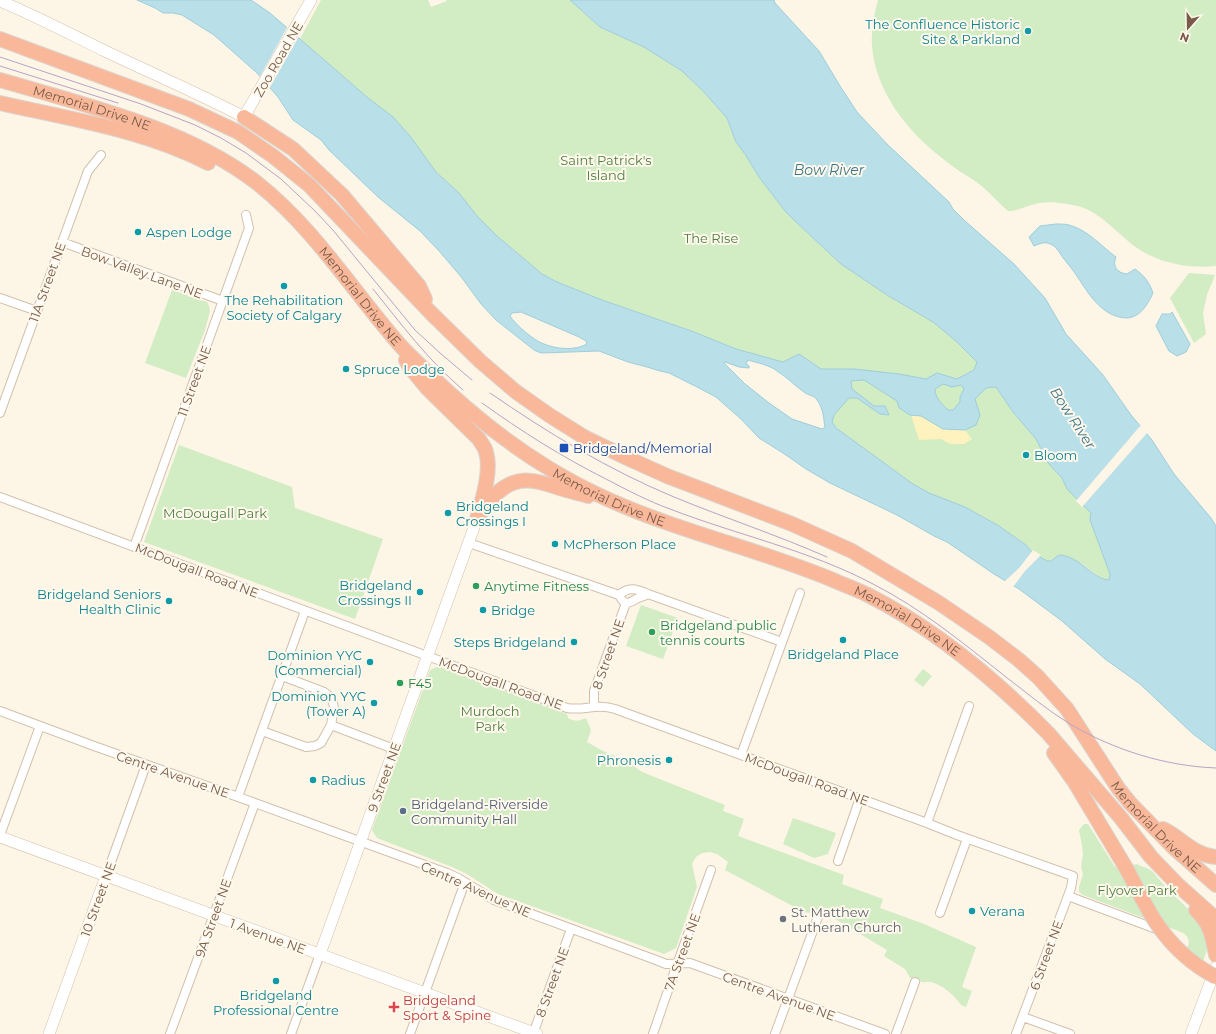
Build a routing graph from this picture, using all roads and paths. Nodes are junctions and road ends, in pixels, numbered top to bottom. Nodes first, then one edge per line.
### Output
1 (311, 0) edge
2 (0, 1) edge
3 (0, 39) edge
4 (0, 80) edge
5 (0, 103) edge
6 (247, 111) junction
7 (101, 155) dead end
8 (251, 179) junction
9 (246, 216) dead end
10 (62, 242) junction
11 (0, 298) edge
12 (223, 300) junction
13 (37, 311) junction
14 (431, 313) junction
15 (400, 346) junction
16 (0, 413) edge
17 (0, 497) edge
18 (612, 501) junction
19 (477, 519) junction
20 (469, 543) junction
21 (134, 547) junction
22 (800, 593) dead end
23 (648, 594) junction
24 (619, 595) junction
25 (626, 603) junction
26 (305, 611) junction
27 (782, 642) junction
28 (428, 656) junction
29 (282, 676) junction
30 (1007, 694) junction
31 (594, 706) junction
32 (969, 706) dead end
33 (0, 711) edge
34 (331, 725) junction
35 (40, 726) junction
36 (262, 731) junction
37 (394, 749) junction
38 (741, 755) junction
39 (146, 765) junction
40 (238, 797) junction
41 (860, 798) junction
42 (255, 803) junction
43 (1148, 822) junction
44 (927, 823) junction
45 (0, 836) edge
46 (967, 838) junction
47 (360, 842) junction
48 (1140, 843) junction
49 (1216, 858) edge
50 (838, 861) dead end
51 (711, 870) dead end
52 (106, 876) junction
53 (1073, 876) joint
54 (465, 882) junction
55 (1216, 885) edge
56 (1179, 886) junction
57 (1068, 896) junction
58 (1216, 908) edge
59 (940, 913) dead end
60 (214, 916) junction
61 (818, 917) dead end
62 (1216, 919) edge
63 (571, 929) junction
64 (1178, 941) dead end
65 (320, 954) junction
66 (1216, 955) edge
67 (678, 963) junction
68 (1216, 967) edge
69 (1216, 977) edge
70 (915, 982) dead end
71 (425, 994) junction
72 (788, 999) junction
73 (1023, 1017) junction
74 (49, 1034) edge
75 (170, 1034) edge
76 (290, 1034) edge
77 (410, 1034) edge
78 (534, 1034) edge
79 (654, 1034) edge
80 (775, 1034) edge
81 (885, 1034) edge
82 (896, 1034) edge
83 (1016, 1034) edge
84 (1070, 1034) edge
85 (1191, 1034) edge

1 - 6 street, Zoo Road NE
2 - 6 street
3 - 14 highway, Memorial Drive NE
4 - 8 highway, Memorial Drive NE
5 - 8 highway
6 - 14 highway
7 - 10 street, 11A Street NE
8 - 15 highway, Memorial Drive NE
9 - 12 street, 11 Street NE
10 - 12 street, Bow Valley Lane NE
10 - 13 street, 11A Street NE
11 - 13 street
12 - 21 street, 11 Street NE
13 - 16 street, 11A Street NE
14 - 43 highway, Memorial Drive NE
15 - 18 highway, Memorial Drive NE
15 - 19 highway
17 - 21 street, McDougall Road NE
18 - 19 highway
18 - 30 highway, Memorial Drive NE
19 - 20 street, 9 Street NE
20 - 24 street
20 - 28 street, 9 Street NE
21 - 26 street, McDougall Road NE
22 - 27 street
23 - 24 street
23 - 25 street
23 - 27 street
24 - 25 street
25 - 31 street, 8 Street NE
26 - 28 street, McDougall Road NE
26 - 29 street
27 - 38 street
28 - 31 street, McDougall Road NE
28 - 37 street, 9 Street NE
29 - 34 street
29 - 36 street
30 - 48 highway, Memorial Drive NE
30 - 69 highway, bridge
31 - 38 street, McDougall Road NE
32 - 44 street
33 - 35 street, Centre Avenue NE
34 - 36 street
34 - 37 street
35 - 39 street, Centre Avenue NE
35 - 45 street
36 - 40 street
37 - 47 street, 9 Street NE
38 - 41 street, McDougall Road NE
39 - 40 street, Centre Avenue NE
39 - 52 street, 10 Street NE
40 - 42 street, Centre Avenue NE
41 - 44 street, McDougall Road NE
41 - 50 street
42 - 47 street, Centre Avenue NE
42 - 60 street, 9A Street NE
43 - 49 highway
43 - 55 highway, Memorial Drive NE
44 - 46 street, McDougall Road NE
45 - 52 street, 1 Avenue NE
46 - 53 street, McDougall Road NE
46 - 59 street
47 - 54 street, Centre Avenue NE
47 - 65 street, 9 Street NE
48 - 56 highway, Memorial Drive NE
48 - 58 highway
51 - 67 street, 7A Street NE
52 - 60 street, 1 Avenue NE
52 - 74 street, 10 Street NE
53 - 57 street, 6 Street NE
54 - 63 street, Centre Avenue NE
54 - 71 street
56 - 62 highway, Memorial Drive NE
56 - 66 highway
57 - 64 street
57 - 73 street, 6 Street NE
60 - 65 street, 1 Avenue NE
60 - 75 street, 9A Street NE
61 - 72 street
63 - 67 street, Centre Avenue NE
63 - 78 street, 8 Street NE
65 - 71 street, 1 Avenue NE
65 - 76 street, 9 Street NE
67 - 72 street, Centre Avenue NE
67 - 79 street, 7A Street NE
68 - 85 street
70 - 82 street
71 - 77 street
71 - 78 street, 1 Avenue NE
72 - 80 street
72 - 81 street, Centre Avenue NE
73 - 83 street, 6 Street NE
73 - 84 street

